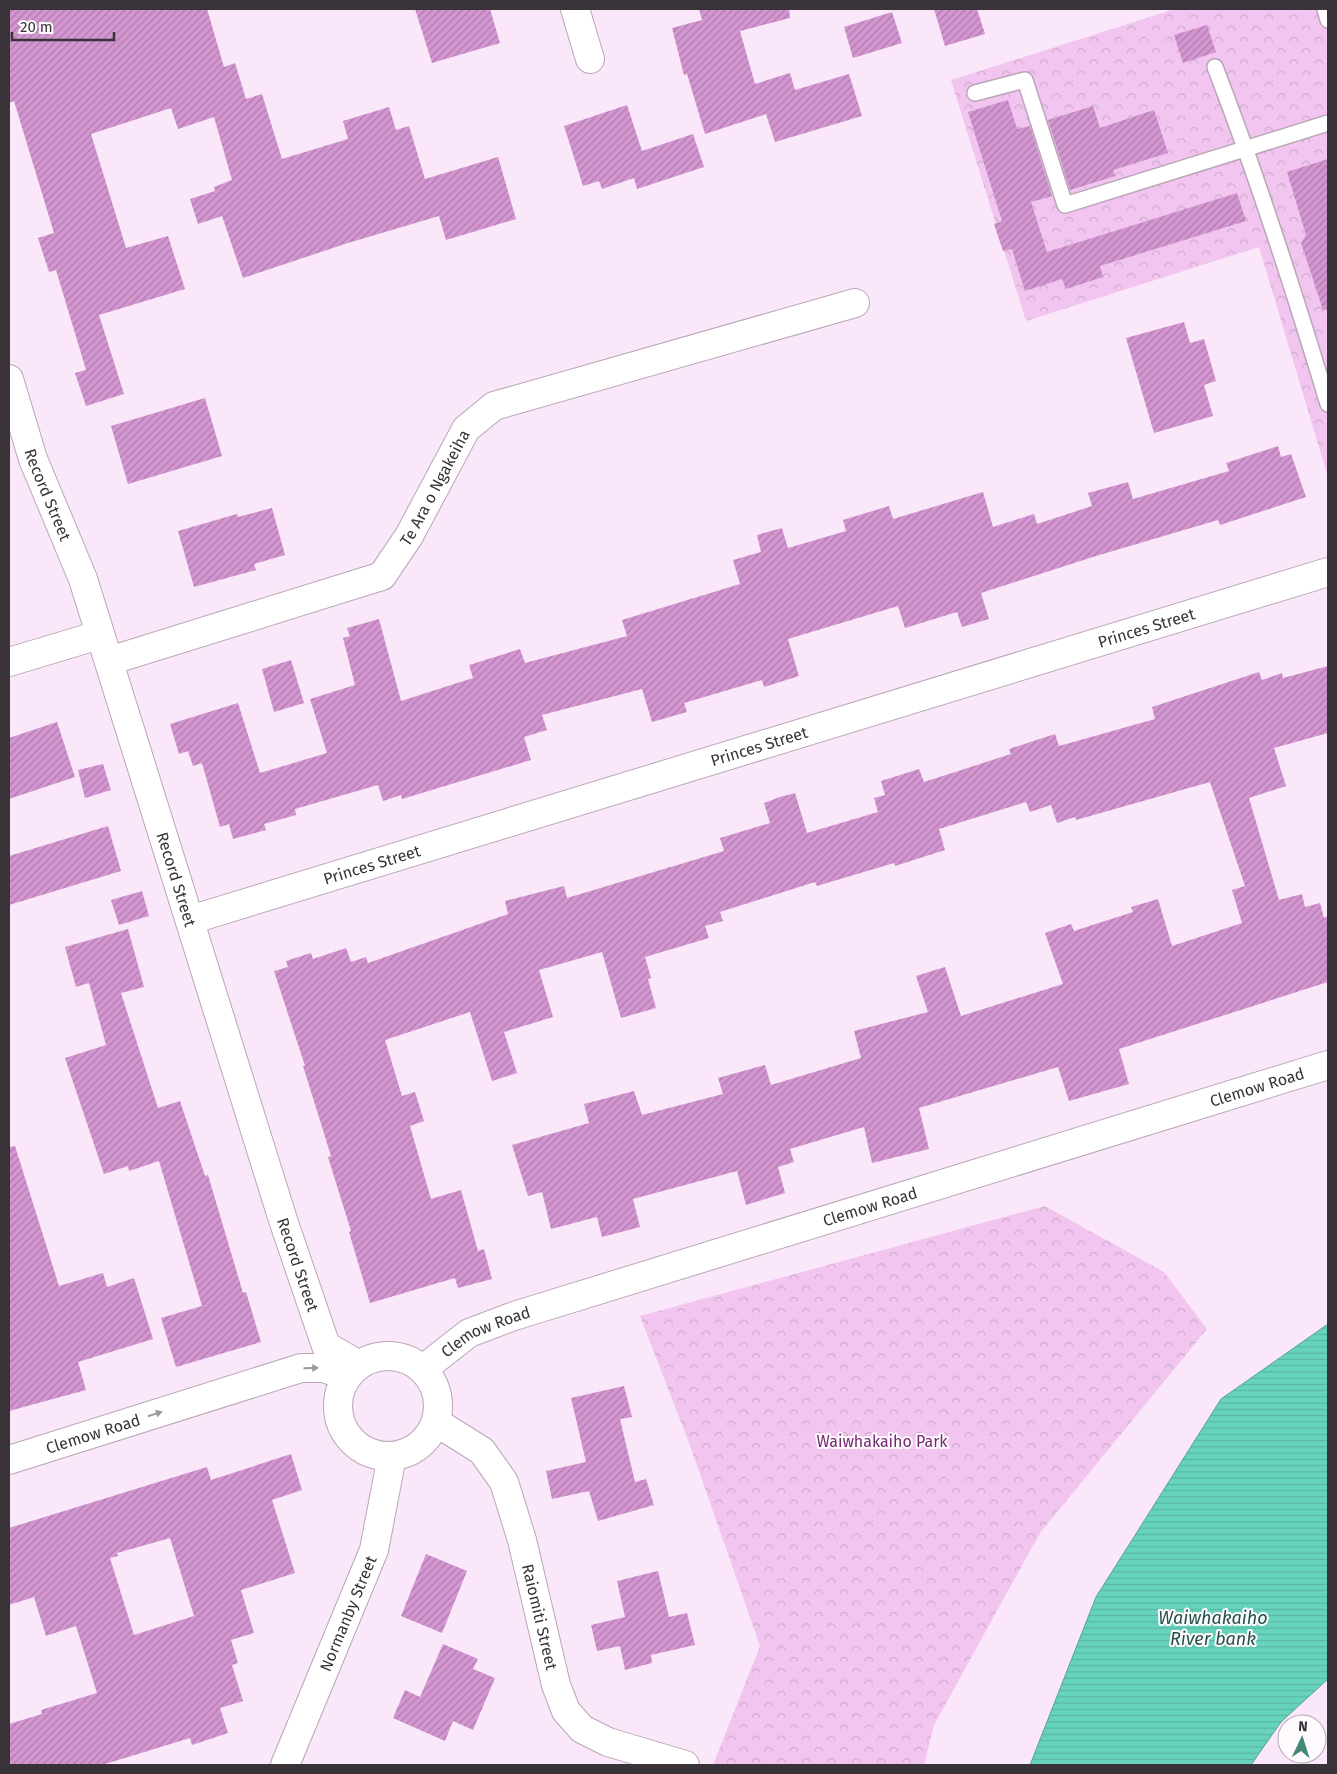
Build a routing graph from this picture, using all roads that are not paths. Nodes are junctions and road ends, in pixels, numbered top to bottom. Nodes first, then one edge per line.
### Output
1 (575, 9) edge
2 (1325, 9) edge
3 (1328, 20) edge
4 (590, 59) dead end
5 (1215, 67) dead end
6 (976, 94) dead end
7 (1328, 123) edge
8 (1247, 149) junction
9 (855, 303) dead end
10 (9, 379) edge
11 (1328, 404) edge
12 (1328, 572) edge
13 (99, 635) junction
14 (9, 662) edge
15 (108, 662) junction
16 (190, 920) junction
17 (1328, 1065) edge
18 (423, 1369) junction
19 (353, 1370) junction
20 (436, 1422) junction
21 (392, 1456) junction
22 (9, 1460) edge
23 (285, 1765) edge
24 (685, 1765) edge

1 - 4 street
2 - 3 lane
5 - 8 lane
6 - 8 lane
7 - 8 lane
8 - 11 lane
9 - 15 street, Te Ara o Ngakeiha
10 - 13 street, Record Street
12 - 16 street, Princes Street
13 - 14 street
13 - 15 street, Record Street
15 - 16 street, Record Street
16 - 19 street, Record Street
17 - 18 street, Clemow Road
18 - 19 street
18 - 20 street
19 - 21 street
22 -> 19 street, Clemow Road
20 - 21 street
20 - 24 street, Raiomiti Street
21 - 23 street, Normanby Street

